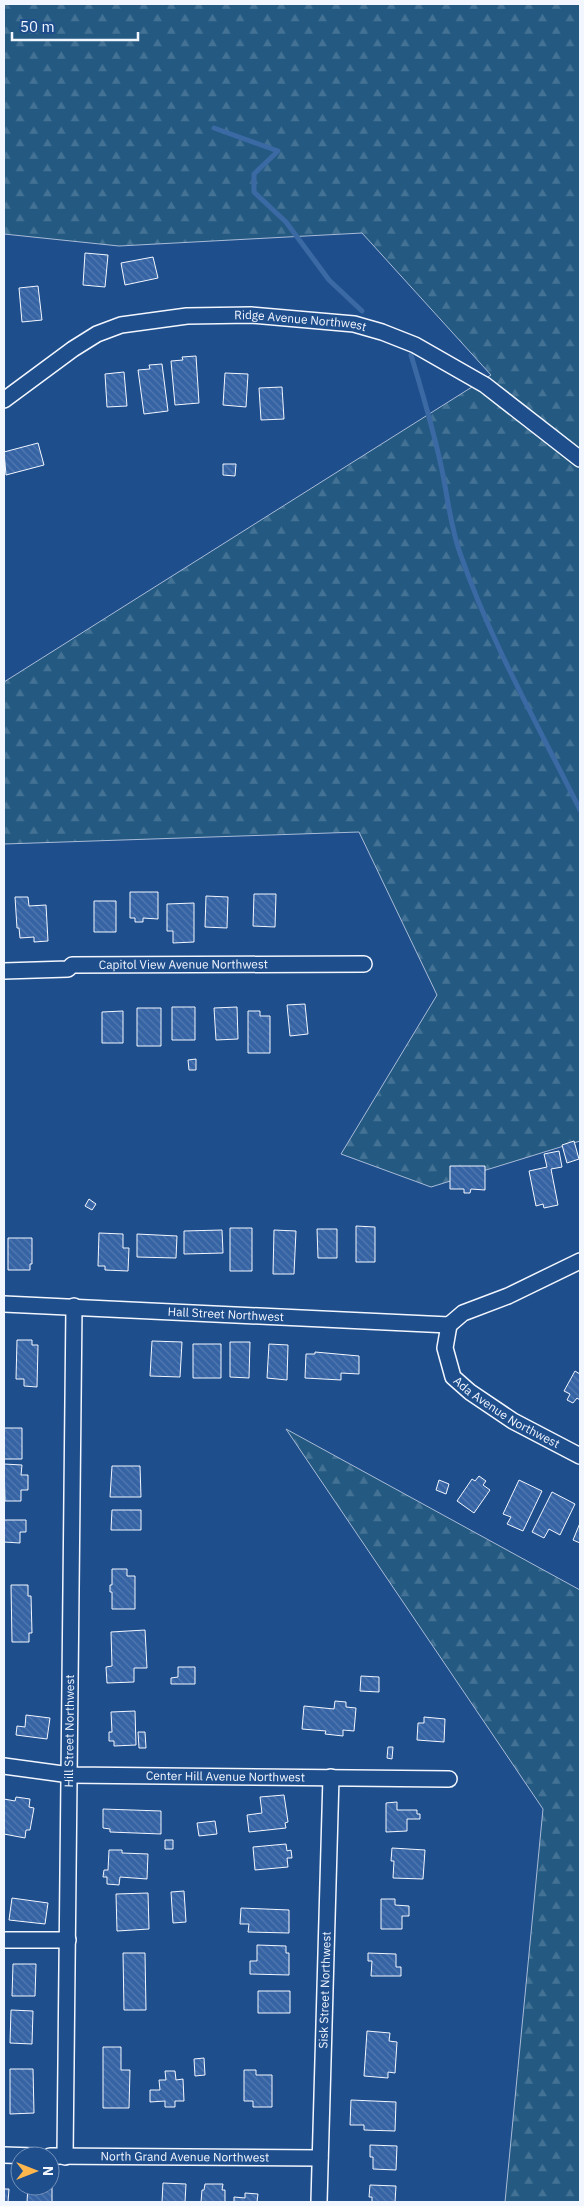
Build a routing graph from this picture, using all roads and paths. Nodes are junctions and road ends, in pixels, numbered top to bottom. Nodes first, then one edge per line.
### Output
1 (4, 400) edge
2 (580, 459) edge
3 (364, 964) dead end
4 (4, 971) edge
5 (580, 1261) edge
6 (4, 1304) edge
7 (74, 1306) junction
8 (449, 1325) junction
9 (580, 1456) edge
10 (4, 1766) edge
11 (70, 1775) junction
12 (331, 1777) junction
13 (449, 1779) dead end
14 (4, 1940) edge
15 (68, 1940) junction
16 (58, 2146) edge
17 (60, 2156) edge
18 (320, 2158) junction
19 (319, 2202) edge

1 - 2 street, Ridge Avenue Northwest
3 - 4 street, Capitol View Avenue Northwest
5 - 8 street
6 - 7 street, Hall Street Northwest
7 - 8 street, Hall Street Northwest
7 - 11 street, Hill Street Northwest
8 - 9 street, Ada Avenue Northwest
10 - 11 street, Center Hill Avenue Northwest
11 - 12 street, Center Hill Avenue Northwest
11 - 15 street, Hill Street Northwest
12 - 13 street, Center Hill Avenue Northwest
12 - 18 street, Sisk Street Northwest
14 - 15 street
15 - 16 street, Hill Street Northwest
17 - 18 street, North Grand Avenue Northwest
18 - 19 street, Sisk Street Northwest

